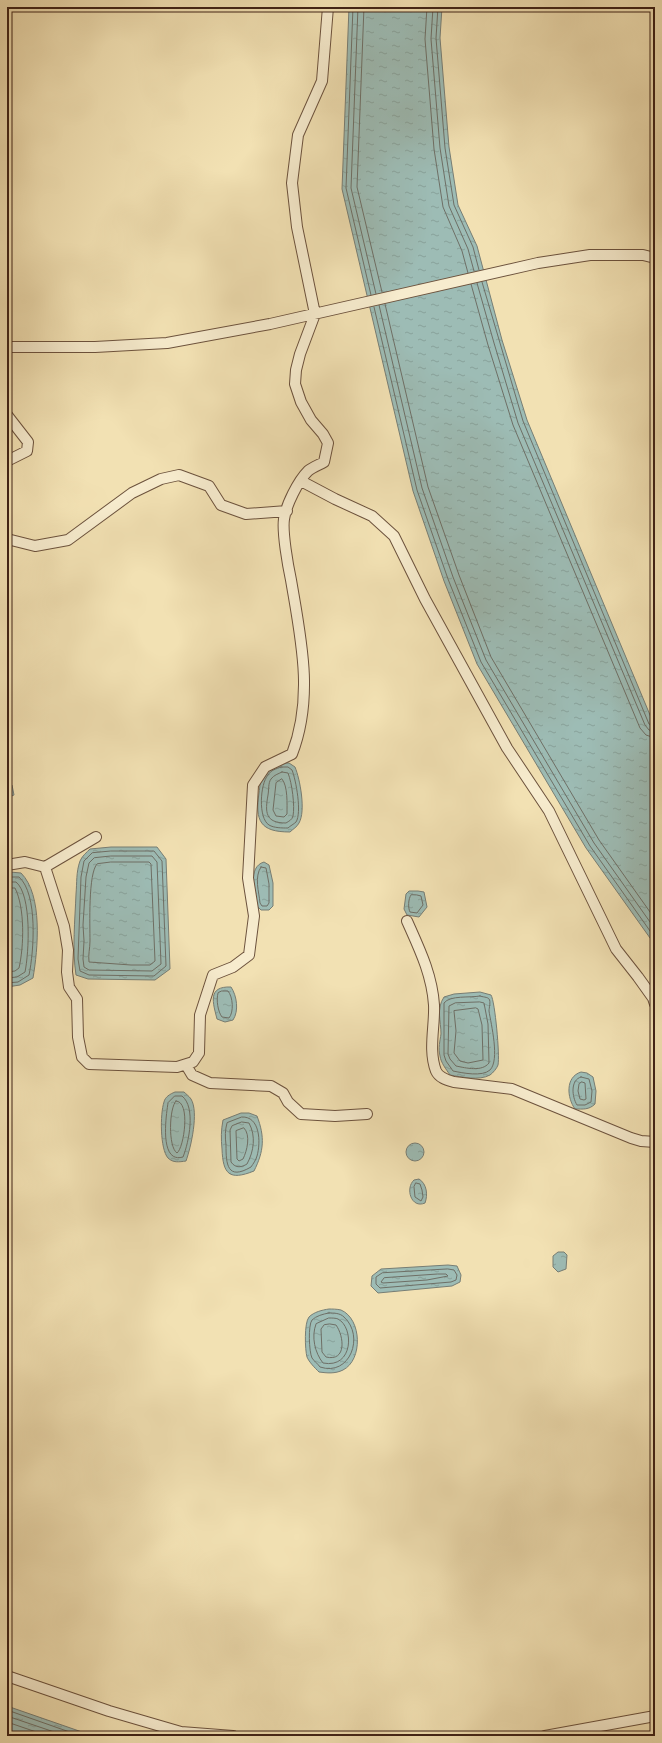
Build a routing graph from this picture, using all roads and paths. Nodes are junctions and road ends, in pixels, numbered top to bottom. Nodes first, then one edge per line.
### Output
1 (328, 7) edge
2 (655, 258) edge
3 (315, 314) junction
4 (7, 347) edge
5 (7, 415) edge
6 (7, 461) edge
7 (301, 481) junction
8 (287, 511) junction
9 (7, 539) edge
10 (96, 837) dead end
11 (7, 865) edge
12 (45, 867) junction
13 (407, 921) dead end
14 (655, 1004) edge
15 (186, 1065) junction
16 (367, 1114) dead end
17 (655, 1142) edge
18 (7, 1676) edge
19 (655, 1716) edge
20 (233, 1736) edge
21 (545, 1736) edge

1 - 3 street
2 - 3 street
3 - 4 street
3 - 7 street
5 - 6 street
7 - 8 street
7 - 14 street
8 - 9 street
8 - 15 street
10 - 12 street
11 - 12 street
12 - 15 street
13 - 17 street
15 - 16 street
18 - 20 street
19 - 21 street

